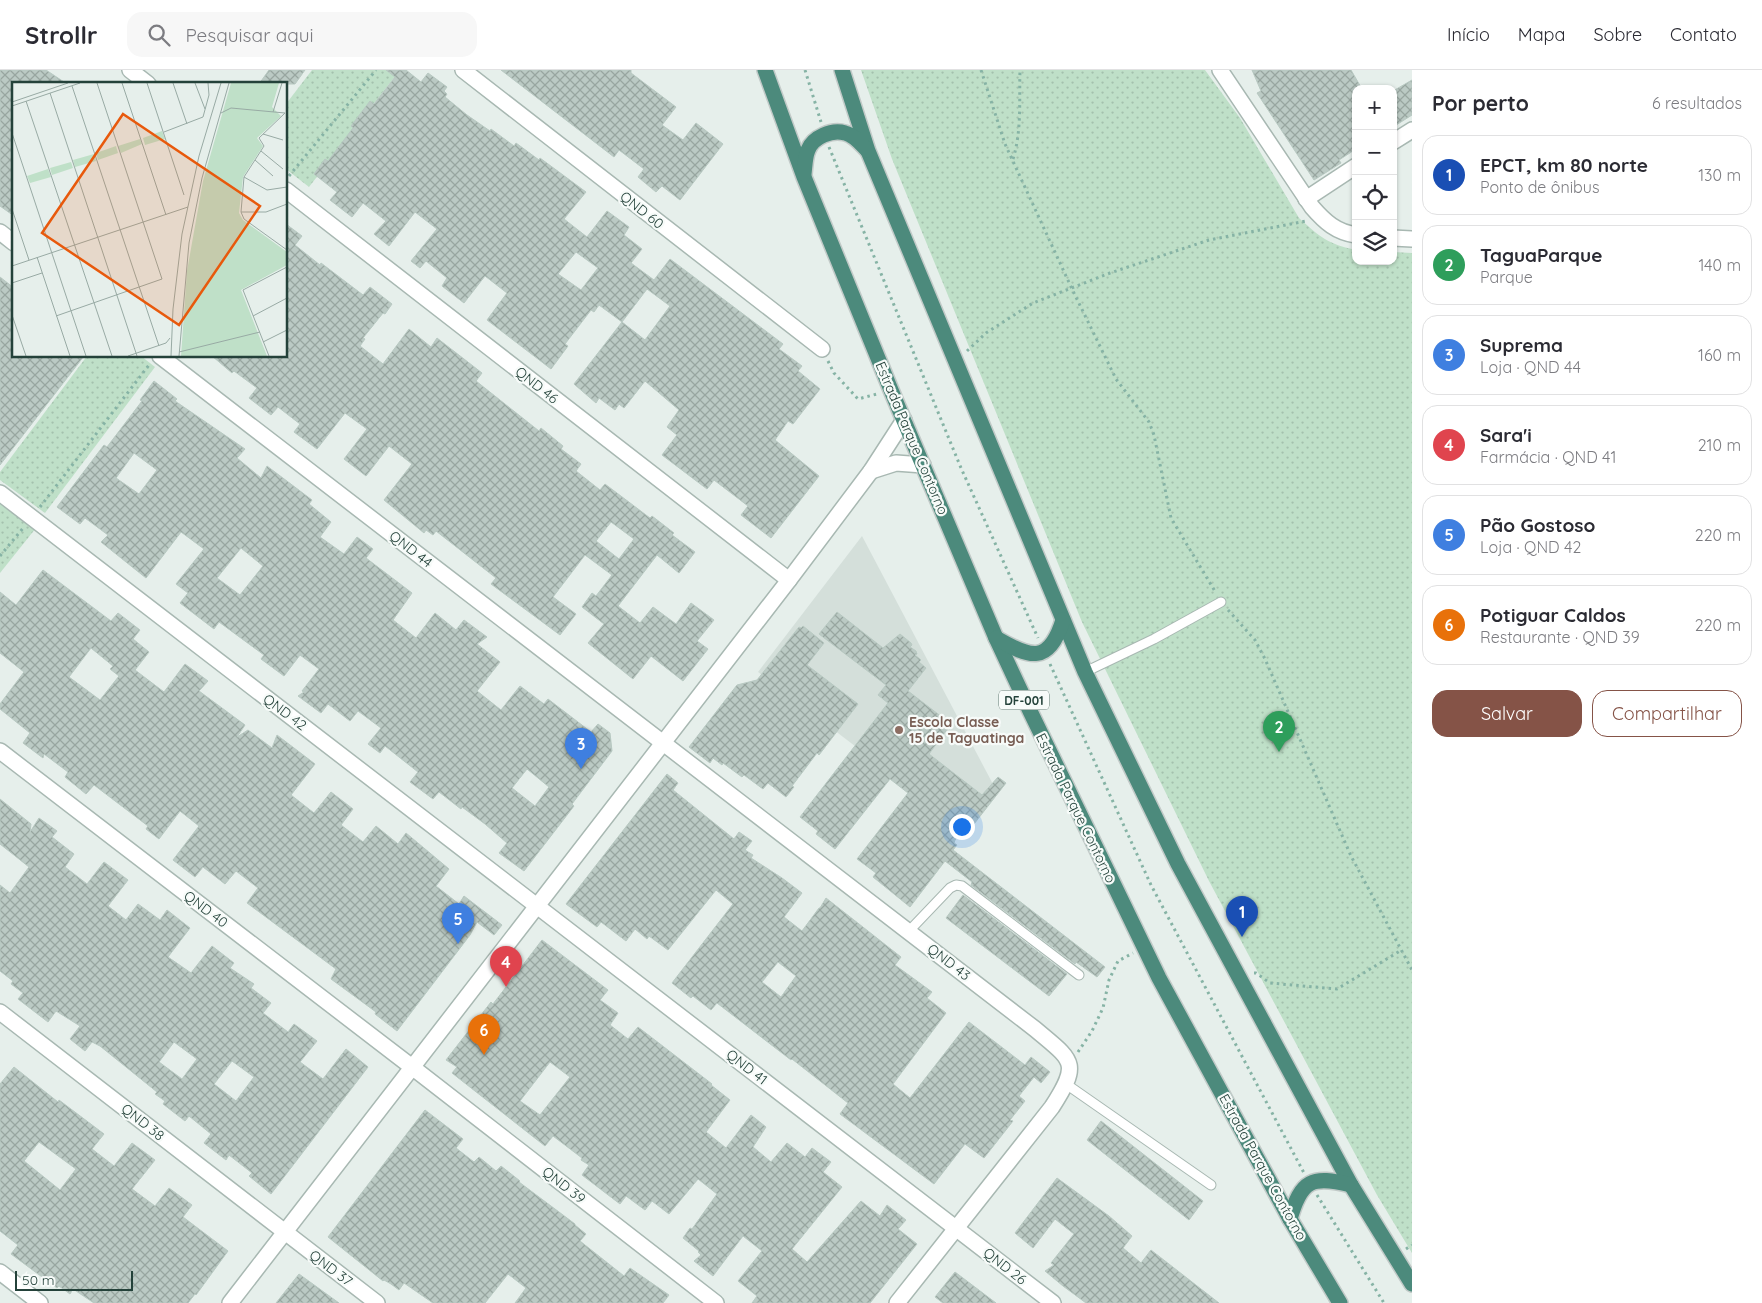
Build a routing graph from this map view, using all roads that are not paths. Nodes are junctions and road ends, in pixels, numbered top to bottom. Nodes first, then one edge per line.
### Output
1 (130, 70) edge
2 (463, 70) edge
3 (765, 70) edge
4 (842, 70) edge
5 (1220, 70) edge
6 (145, 82) edge
7 (1412, 130) edge
8 (1397, 139) edge
9 (868, 151) junction
10 (1352, 169) edge
11 (804, 177) junction
12 (288, 192) edge
13 (1306, 198) junction
14 (0, 232) edge
15 (1352, 235) edge
16 (1397, 238) edge
17 (1412, 238) edge
18 (12, 241) edge
19 (822, 349) road end
20 (154, 360) edge
21 (904, 420) junction
22 (923, 465) junction
23 (871, 471) junction
24 (0, 493) edge
25 (789, 580) junction
26 (1221, 602) road end
27 (1063, 620) junction
28 (996, 638) junction
29 (1085, 672) junction
30 (662, 742) junction
31 (0, 751) edge
32 (538, 906) junction
33 (909, 931) junction
34 (1079, 975) dead end
35 (0, 1012) edge
36 (412, 1067) junction
37 (1066, 1084) junction
38 (1211, 1185) dead end
39 (1351, 1185) junction
40 (1290, 1219) junction
41 (956, 1228) junction
42 (285, 1232) junction
43 (0, 1272) edge
44 (1412, 1284) edge
45 (40, 1303) edge
46 (230, 1303) edge
47 (377, 1303) edge
48 (716, 1303) edge
49 (897, 1303) edge
50 (1053, 1303) edge
51 (1340, 1303) edge

1 - 6 street
2 - 19 street, QND 60
3 - 11 highway, Estrada Parque Contorno / DF-001
4 - 9 highway
5 - 13 street
7 - 8 street
9 - 11 highway
9 - 27 highway
10 - 13 street
11 - 21 highway, Estrada Parque Contorno / DF-001
12 - 25 street, QND 46
13 - 15 street
14 - 18 street
16 - 17 street
20 - 30 street, QND 44
21 - 22 highway, Estrada Parque Contorno / DF-001
21 - 23 street
22 - 23 street
22 - 28 highway, Estrada Parque Contorno / DF-001
23 - 25 street
24 - 32 street, QND 42
25 - 30 street
26 - 29 lane
27 - 28 highway
27 - 29 highway
28 - 40 highway, Estrada Parque Contorno / DF-001
29 - 39 highway
30 - 32 street
30 - 33 street, QND 43
31 - 36 street, QND 40
32 - 36 street
32 - 41 street, QND 41
33 - 34 lane
33 - 37 street, QND 43
35 - 42 street, QND 38
36 - 42 street
36 - 48 street, QND 39
37 - 38 lane
37 - 41 street
39 - 40 highway
39 - 44 highway
40 - 51 highway, Estrada Parque Contorno / DF-001
41 - 49 street
41 - 50 street, QND 26
42 - 46 street
42 - 47 street, QND 37
43 - 45 street

